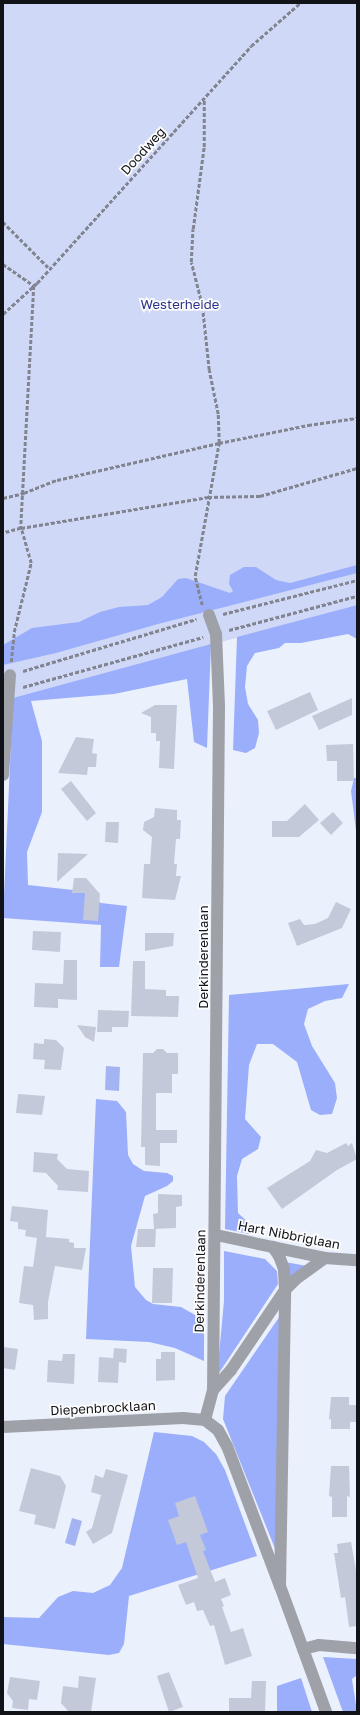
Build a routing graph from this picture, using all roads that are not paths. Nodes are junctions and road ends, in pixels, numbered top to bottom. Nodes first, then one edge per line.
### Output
1 (209, 615) road end
2 (10, 675) road end
3 (3, 775) edge
4 (216, 1234) junction
5 (272, 1247) junction
6 (325, 1258) junction
7 (357, 1260) edge
8 (285, 1290) junction
9 (213, 1390) junction
10 (205, 1420) junction
11 (3, 1427) edge
12 (280, 1586) junction
13 (357, 1648) edge
14 (303, 1649) junction
15 (326, 1712) edge

1 - 4 street, Derkinderenlaan
2 - 3 street
4 - 5 street, Hart Nibbriglaan
4 - 9 street, Derkinderenlaan
5 - 6 street, Hart Nibbriglaan
5 - 8 street
6 - 7 street, Hart Nibbriglaan
6 - 8 street
8 - 9 street
8 - 12 street
9 - 10 street, Derkinderenlaan
10 - 11 street, Diepenbrocklaan
10 - 12 street
12 - 14 street
13 - 14 street
14 - 15 street

